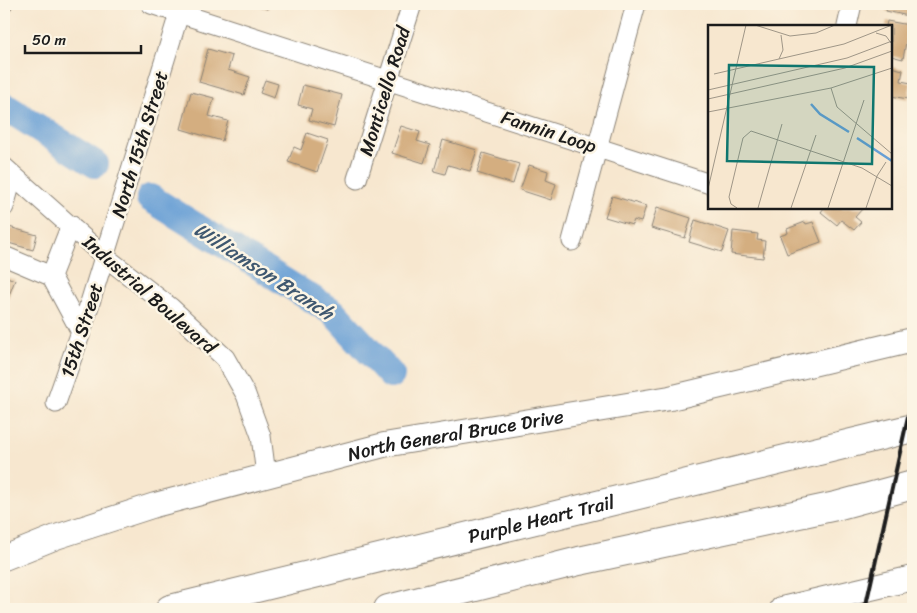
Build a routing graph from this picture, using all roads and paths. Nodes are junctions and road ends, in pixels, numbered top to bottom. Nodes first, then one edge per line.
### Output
1 (151, 4) edge
2 (412, 4) edge
3 (636, 4) edge
4 (852, 4) edge
5 (181, 8) edge
6 (847, 25) edge
7 (388, 79) junction
8 (598, 148) junction
9 (9, 171) edge
10 (357, 179) dead end
11 (708, 183) edge
12 (4, 207) edge
13 (70, 226) junction
14 (572, 241) dead end
15 (4, 256) edge
16 (104, 256) junction
17 (51, 276) junction
18 (81, 332) junction
19 (913, 340) edge
20 (56, 403) dead end
21 (913, 428) edge
22 (266, 475) junction
23 (913, 485) edge
24 (4, 558) edge
25 (913, 578) edge
26 (170, 609) edge
27 (388, 609) edge
28 (782, 609) edge

1 - 5 street, Fannin Loop
2 - 7 street, Monticello Road
3 - 8 street
4 - 6 street
5 - 7 street, Fannin Loop
5 - 16 street, North 15th Street
7 - 8 street, Fannin Loop
7 - 10 street, Monticello Road
8 - 11 street, Fannin Loop
8 - 14 street
9 - 12 street
9 - 13 street, Industrial Boulevard
13 - 16 street, Industrial Boulevard
13 - 17 street
15 - 17 street
16 - 18 street, 15th Street
16 - 22 street, Industrial Boulevard
17 - 18 street
18 - 20 street, 15th Street
19 - 22 main road, North General Bruce Drive
21 - 26 highway, Purple Heart Trail
22 - 24 main road, North General Bruce Drive
23 - 27 highway
25 - 28 main road

